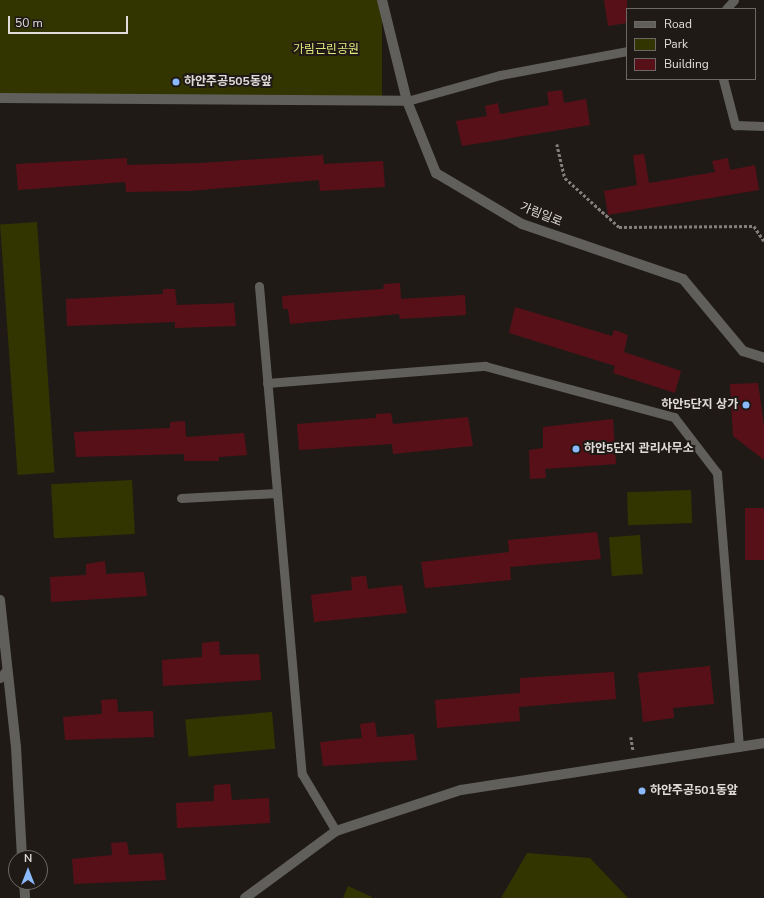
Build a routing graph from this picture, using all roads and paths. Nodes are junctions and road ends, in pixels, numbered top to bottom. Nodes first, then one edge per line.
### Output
1 (382, 0) edge
2 (734, 0) edge
3 (727, 8) edge
4 (626, 51) edge
5 (723, 80) edge
6 (0, 98) edge
7 (407, 101) junction
8 (764, 126) edge
9 (557, 144) dead end
10 (764, 241) edge
11 (259, 286) dead end
12 (764, 358) edge
13 (267, 383) junction
14 (277, 493) junction
15 (181, 498) dead end
16 (0, 600) edge
17 (7, 669) junction
18 (0, 678) edge
19 (764, 743) edge
20 (739, 747) junction
21 (336, 831) junction
22 (21, 850) edge
23 (254, 894) edge
24 (245, 898) edge

1 - 7 street, 가림일로
2 - 3 lane
4 - 7 lane
5 - 8 lane
6 - 7 street
7 - 12 street, 가림일로
9 - 10 path
11 - 13 lane
13 - 14 lane
13 - 20 lane
14 - 15 lane
14 - 21 lane
16 - 17 street
17 - 18 lane
17 - 22 street
19 - 20 street
20 - 21 street
21 - 23 street
23 - 24 street

